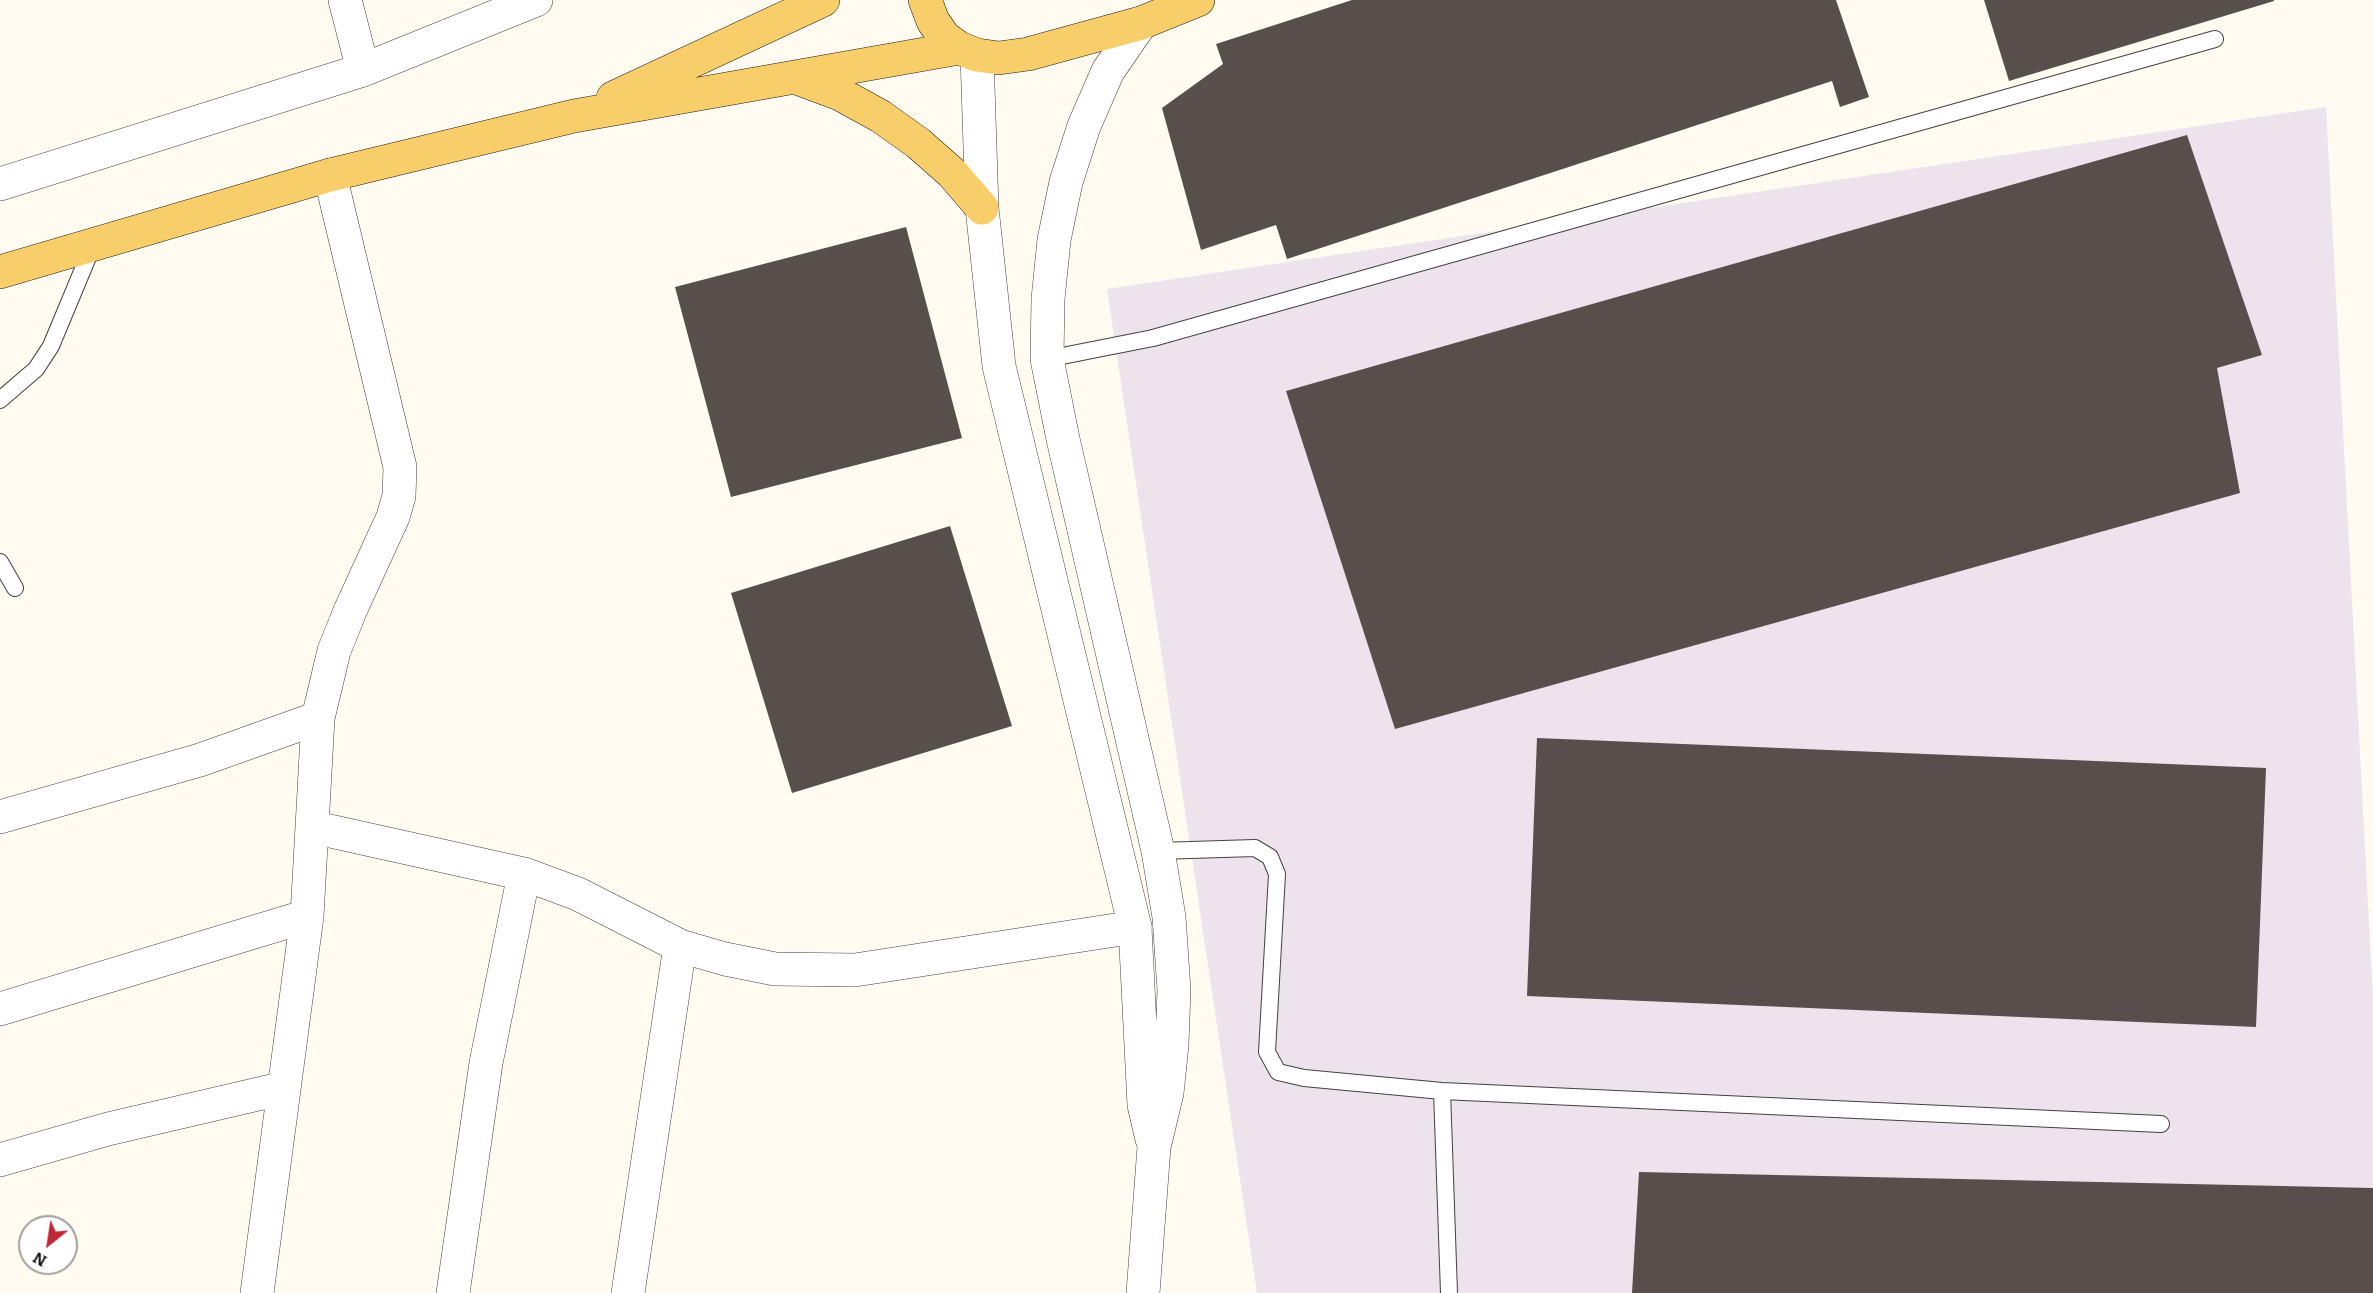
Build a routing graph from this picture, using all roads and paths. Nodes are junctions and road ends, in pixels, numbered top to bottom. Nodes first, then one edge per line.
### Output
1 (345, 0) edge
2 (536, 0) edge
3 (823, 0) edge
4 (925, 0) edge
5 (1198, 0) edge
6 (1141, 23) junction
7 (2215, 39) dead end
8 (968, 52) junction
9 (363, 70) junction
10 (797, 78) junction
11 (574, 116) junction
12 (330, 175) junction
13 (0, 184) edge
14 (982, 208) junction
15 (93, 245) junction
16 (0, 272) edge
17 (1047, 359) junction
18 (0, 400) edge
19 (0, 562) edge
20 (15, 588) dead end
21 (318, 718) junction
22 (0, 817) edge
23 (312, 827) junction
24 (1158, 851) junction
25 (524, 874) junction
26 (307, 916) junction
27 (1135, 927) junction
28 (680, 946) junction
29 (0, 1009) edge
30 (284, 1088) junction
31 (1442, 1091) junction
32 (2161, 1124) dead end
33 (1154, 1147) junction
34 (0, 1160) edge
35 (257, 1293) edge
36 (453, 1293) edge
37 (628, 1293) edge
38 (1143, 1293) edge
39 (1449, 1293) edge

1 - 9 street
2 - 9 street
3 - 11 main road
4 - 8 main road
5 - 6 main road
6 - 8 main road
6 - 17 street
7 - 17 lane
8 - 10 main road
8 - 14 street
9 - 13 street
10 - 11 main road
10 - 14 main road
11 - 12 main road
12 - 15 main road
12 - 21 street
14 - 27 street
15 - 16 main road
15 - 18 lane
17 - 24 street
19 - 20 lane
21 - 22 street
21 - 23 street
23 - 25 street
23 - 26 street
24 - 31 lane
24 - 33 street
25 - 28 street
25 - 36 street
26 - 29 street
26 - 30 street
27 - 28 street
27 - 33 street
28 - 37 street
30 - 34 street
30 - 35 street
31 - 32 lane
31 - 39 lane
33 - 38 street

